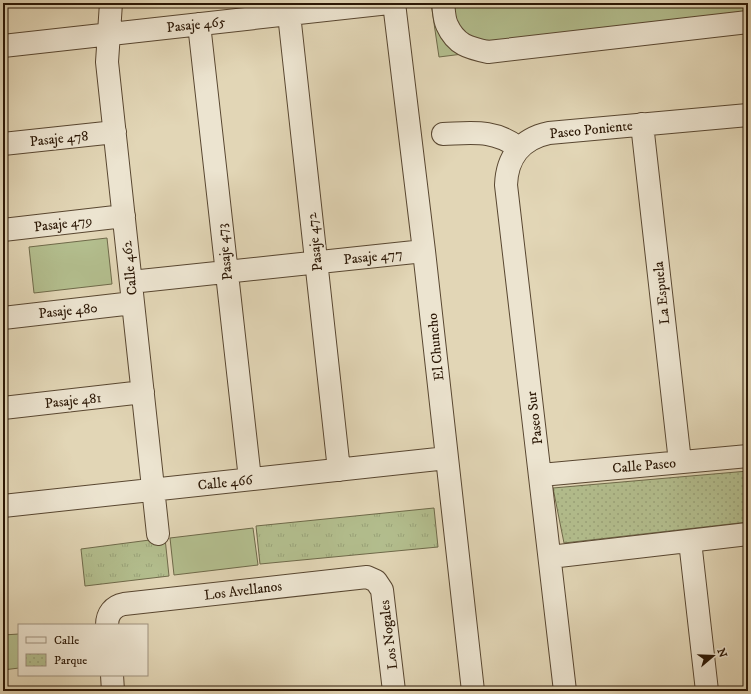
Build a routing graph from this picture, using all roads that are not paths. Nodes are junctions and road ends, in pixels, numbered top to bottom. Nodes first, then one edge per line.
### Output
1 (111, 3) edge
2 (389, 3) edge
3 (394, 3) edge
4 (443, 3) edge
5 (289, 14) junction
6 (748, 22) edge
7 (199, 24) junction
8 (109, 34) junction
9 (3, 46) edge
10 (748, 115) edge
11 (642, 124) junction
12 (115, 132) junction
13 (443, 134) dead end
14 (3, 144) edge
15 (519, 148) junction
16 (124, 216) junction
17 (3, 230) edge
18 (424, 250) junction
19 (317, 262) junction
20 (227, 272) junction
21 (131, 282) junction
22 (133, 303) junction
23 (3, 318) edge
24 (142, 392) junction
25 (3, 408) edge
26 (748, 456) edge
27 (447, 458) junction
28 (680, 462) junction
29 (339, 470) junction
30 (540, 475) junction
31 (250, 479) junction
32 (153, 490) junction
33 (3, 506) edge
34 (158, 534) dead end
35 (748, 534) edge
36 (690, 541) junction
37 (550, 557) junction
38 (376, 581) joint
39 (109, 618) edge
40 (112, 676) edge
41 (113, 691) edge
42 (394, 691) edge
43 (473, 691) edge
44 (565, 691) edge
45 (707, 691) edge

1 - 8 street, Calle 462
2 - 5 street, Pasaje 465
3 - 18 street, El Chuncho
4 - 6 street
5 - 7 street, Pasaje 465
5 - 19 street, Pasaje 472
7 - 8 street, Pasaje 465
7 - 20 street, Pasaje 473
8 - 9 street, Pasaje 465
8 - 12 street, Calle 462
10 - 11 street, Paseo Poniente
11 - 15 street, Paseo Poniente
11 - 28 street, La Espuela
12 - 14 street, Pasaje 478
12 - 16 street, Calle 462
13 - 15 street
15 - 30 street, Paseo Sur
16 - 17 street, Pasaje 479
16 - 21 street, Calle 462
18 - 19 street, Pasaje 477
18 - 27 street, El Chuncho
19 - 20 street, Pasaje 477
19 - 29 street, Pasaje 472
20 - 21 street, Pasaje 477
20 - 31 street, Pasaje 473
21 - 22 street, Calle 462
22 - 23 street, Pasaje 480
22 - 24 street, Calle 462
24 - 25 street, Pasaje 481
24 - 32 street, Calle 462
26 - 28 street, Calle Paseo
27 - 29 street, Calle 466
27 - 43 street, El Chuncho
28 - 30 street, Calle Paseo
29 - 31 street, Calle 466
30 - 37 street, Paseo Sur
31 - 32 street, Calle 466
32 - 33 street, Calle 466
32 - 34 street, Calle 462
35 - 36 street
36 - 37 street
36 - 45 street
37 - 44 street, Paseo Sur
38 - 39 street, Los Avellanos
38 - 42 street, Los Nogales
40 - 41 street

